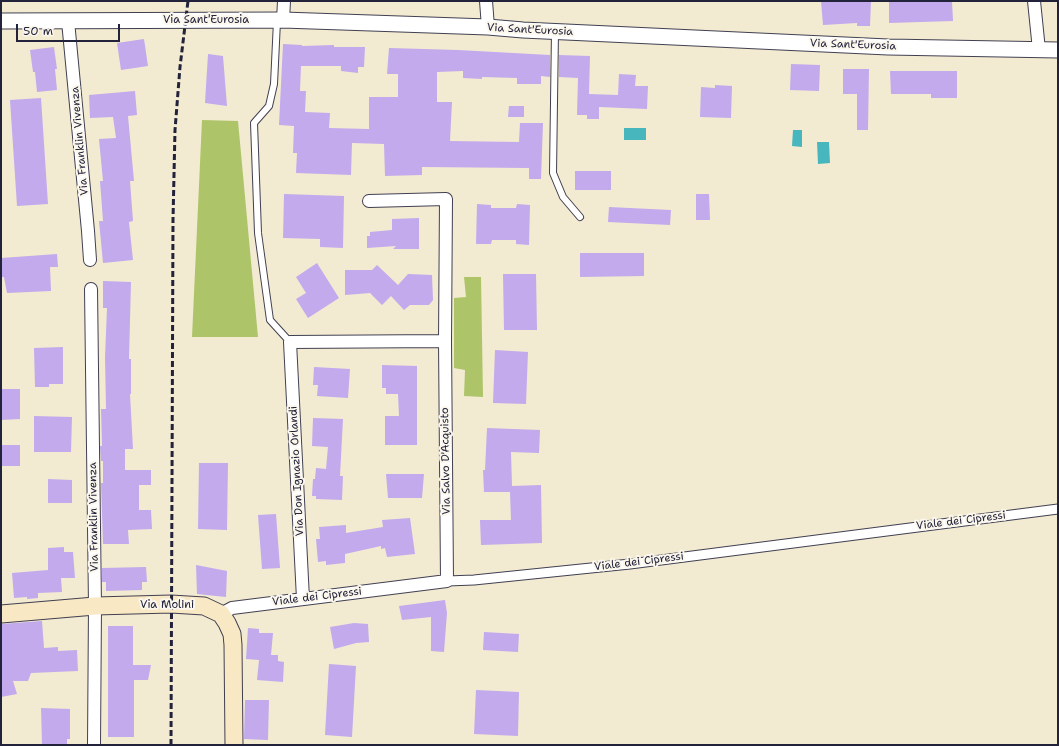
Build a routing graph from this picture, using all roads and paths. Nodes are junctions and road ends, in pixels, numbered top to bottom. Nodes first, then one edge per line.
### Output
1 (284, 1) edge
2 (486, 1) edge
3 (1034, 1) edge
4 (280, 20) junction
5 (1, 21) edge
6 (68, 21) junction
7 (488, 27) junction
8 (554, 31) junction
9 (1039, 50) junction
10 (1058, 50) edge
11 (369, 201) dead end
12 (580, 217) dead end
13 (90, 260) dead end
14 (91, 289) dead end
15 (445, 341) junction
16 (290, 342) junction
17 (1058, 509) edge
18 (447, 581) junction
19 (303, 599) junction
20 (95, 606) junction
21 (1, 614) edge
22 (221, 614) junction
23 (94, 745) edge
24 (234, 745) edge

1 - 4 street
2 - 7 street
3 - 9 street
4 - 6 street, Via Sant'Eurosia
4 - 7 street, Via Sant'Eurosia
4 - 16 lane
5 - 6 street, Via Sant'Eurosia
6 - 13 street, Via Franklin Vivenza
7 - 8 street, Via Sant'Eurosia
8 - 9 street, Via Sant'Eurosia
8 - 12 lane
9 - 10 street, Via Sant'Eurosia
11 - 15 street, Via Salvo D'Acquisto
14 - 20 street, Via Franklin Vivenza
15 - 16 street
15 - 18 street, Via Salvo D'Acquisto
16 - 19 street, Via Don Ignazio Orlandi
17 - 18 street, Viale dei Cipressi
18 - 19 street, Viale dei Cipressi
19 - 22 street, Viale dei Cipressi
20 - 21 main road, Via Molini
20 - 22 main road, Via Molini
20 - 23 street, Via Franklin Vivenza
22 - 24 main road

